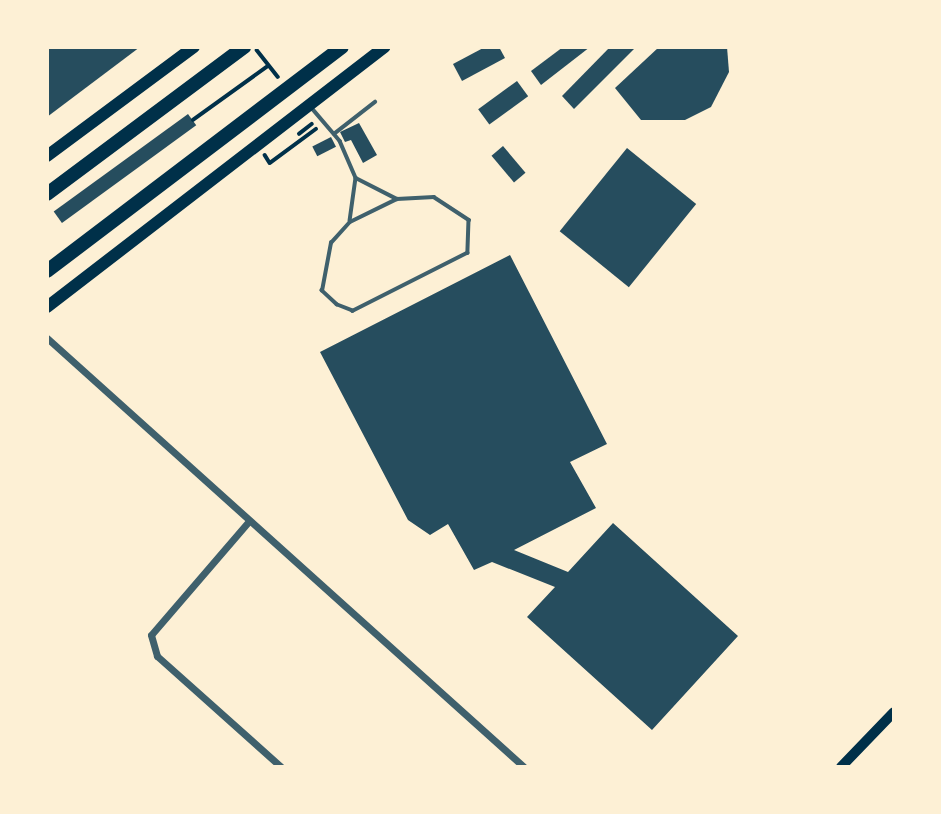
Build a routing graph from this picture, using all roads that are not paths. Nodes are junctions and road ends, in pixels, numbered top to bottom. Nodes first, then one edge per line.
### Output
1 (194, 47) edge
2 (243, 47) edge
3 (342, 47) edge
4 (385, 47) edge
5 (374, 102) dead end
6 (309, 105) junction
7 (334, 134) junction
8 (47, 156) edge
9 (356, 178) junction
10 (47, 194) edge
11 (397, 199) junction
12 (350, 222) junction
13 (47, 271) edge
14 (47, 307) edge
15 (47, 338) edge
16 (249, 521) junction
17 (894, 712) edge
18 (281, 767) edge
19 (524, 767) edge
20 (841, 767) edge

1 - 8 highway
2 - 10 highway
3 - 13 highway
4 - 6 highway
5 - 7 lane
6 - 7 lane
6 - 14 highway
7 - 9 lane
9 - 11 lane
9 - 12 lane
11 - 12 lane
11 - 12 lane
15 - 16 street
16 - 18 street
16 - 19 street
17 - 20 main road

